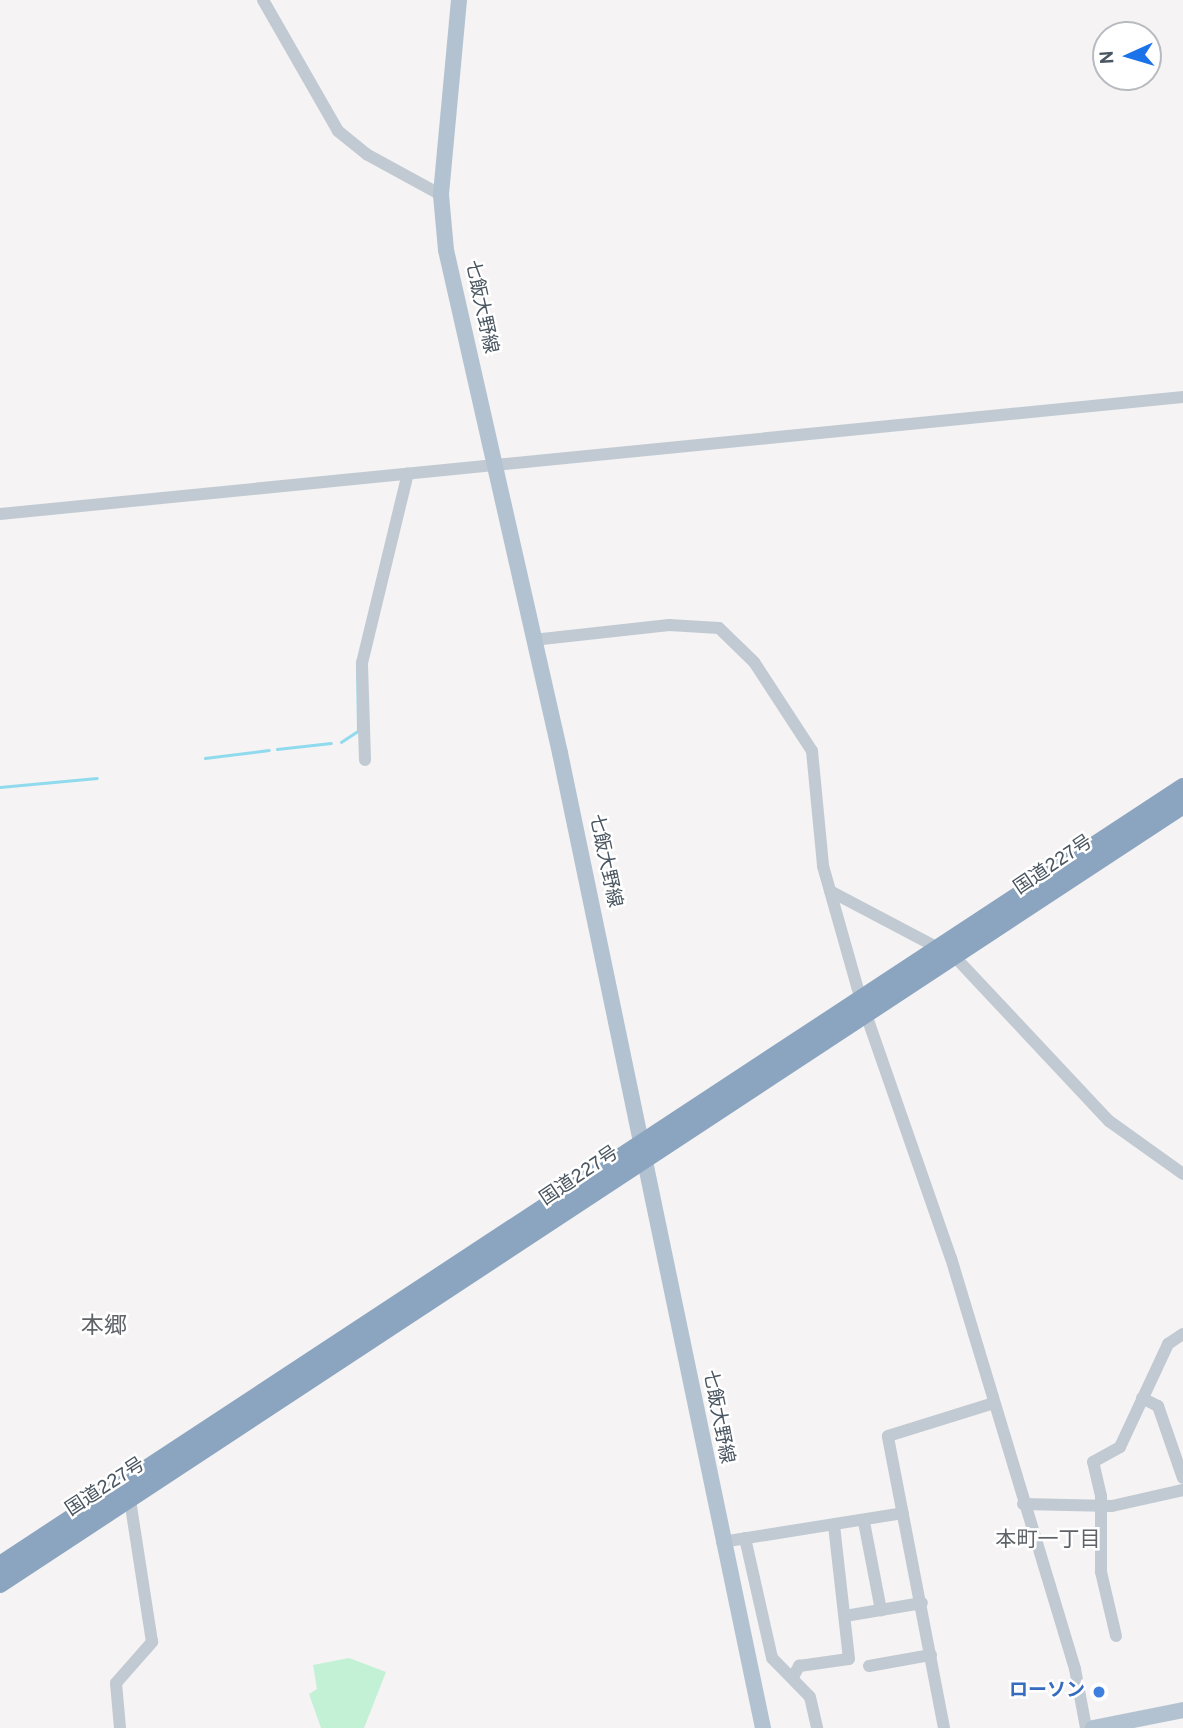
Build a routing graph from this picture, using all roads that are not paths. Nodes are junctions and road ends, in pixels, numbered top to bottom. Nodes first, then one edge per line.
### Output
1 (263, 0) edge
2 (459, 0) edge
3 (441, 195) junction
4 (1183, 397) edge
5 (493, 462) junction
6 (408, 473) junction
7 (0, 514) edge
8 (533, 639) junction
9 (365, 760) dead end
10 (1183, 787) edge
11 (1183, 805) edge
12 (830, 891) junction
13 (948, 952) junction
14 (863, 1007) junction
15 (642, 1151) junction
16 (1183, 1174) edge
17 (1183, 1334) edge
18 (1142, 1398) junction
19 (994, 1403) junction
20 (131, 1478) junction
21 (1183, 1478) edge
22 (1183, 1490) edge
23 (128, 1499) junction
24 (1023, 1504) junction
25 (1100, 1507) junction
26 (903, 1513) junction
27 (864, 1521) junction
28 (834, 1525) junction
29 (745, 1538) junction
30 (722, 1542) junction
31 (0, 1565) edge
32 (0, 1584) edge
33 (922, 1603) junction
34 (881, 1610) junction
35 (845, 1616) junction
36 (1116, 1636) dead end
37 (931, 1655) junction
38 (869, 1666) dead end
39 (793, 1677) junction
40 (1183, 1710) edge
41 (120, 1728) edge
42 (764, 1728) edge
43 (817, 1728) edge
44 (944, 1728) edge
45 (1086, 1728) edge
46 (1093, 1728) edge

1 - 3 street
2 - 3 main road, 七飯大野線
3 - 5 main road, 七飯大野線
4 - 5 street
5 - 6 street
5 - 8 main road, 七飯大野線
6 - 7 street
6 - 9 street
8 - 12 street
8 - 15 main road, 七飯大野線
10 - 13 highway, 国道227号
11 - 13 highway, 国道227号
12 - 13 street
12 - 14 street
13 - 14 highway, 国道227号
13 - 16 street
14 - 15 highway, 国道227号
14 - 19 street
15 - 20 highway, 国道227号
15 - 23 highway, 国道227号
15 - 30 main road, 七飯大野線
17 - 18 street
18 - 21 street
18 - 25 street
19 - 24 street
19 - 26 street
20 - 23 street
20 - 31 highway, 国道227号
22 - 25 street
23 - 32 highway, 国道227号
23 - 41 street
24 - 25 street
24 - 45 street
25 - 36 street
26 - 27 street
26 - 33 street
27 - 28 street
27 - 34 street
28 - 29 street
28 - 35 street
29 - 30 street
29 - 39 street
30 - 42 main road, 七飯大野線
33 - 34 street
33 - 37 street
34 - 35 street
35 - 39 street
37 - 38 street
37 - 44 street
39 - 43 street
40 - 46 main road

